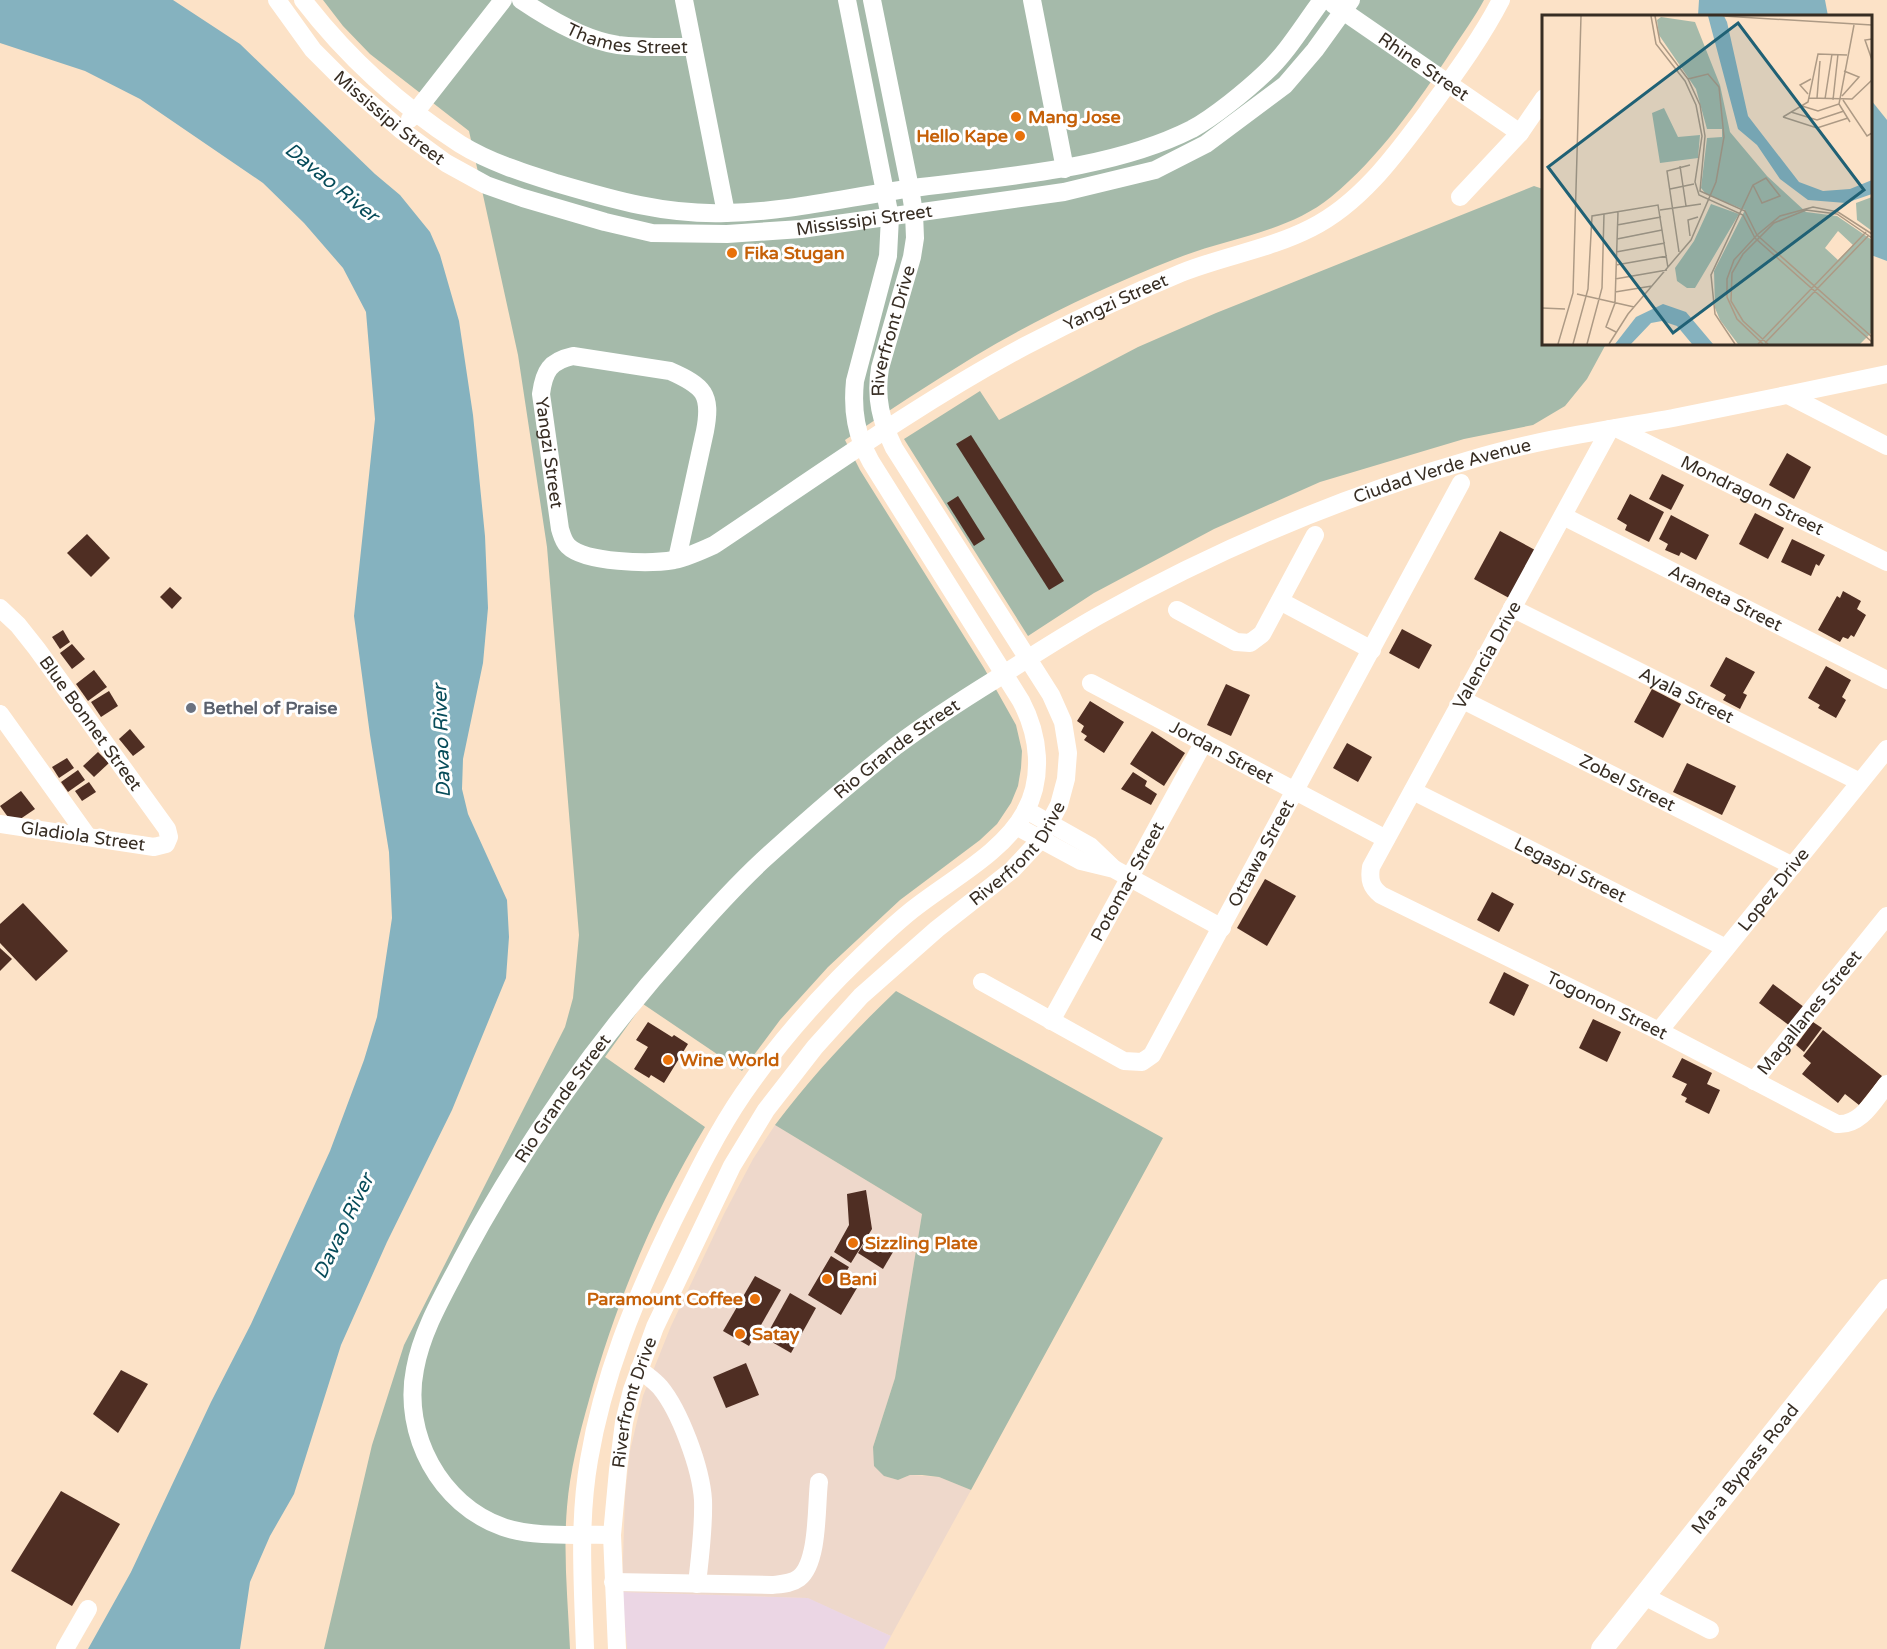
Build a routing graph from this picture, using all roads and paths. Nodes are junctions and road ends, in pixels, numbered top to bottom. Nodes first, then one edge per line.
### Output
1 (277, 0) edge
2 (303, 0) edge
3 (503, 0) edge
4 (521, 0) edge
5 (684, 0) edge
6 (847, 0) edge
7 (872, 0) edge
8 (1032, 0) edge
9 (1324, 0) edge
10 (1502, 0) edge
11 (1347, 6) edge
12 (693, 47) junction
13 (1448, 84) junction
14 (1541, 105) edge
15 (416, 111) junction
16 (401, 130) junction
17 (1520, 133) junction
18 (1065, 169) junction
19 (910, 189) junction
20 (885, 193) junction
21 (1460, 197) dead end
22 (726, 213) junction
23 (914, 213) junction
24 (890, 218) junction
25 (1887, 374) edge
26 (1788, 394) junction
27 (1613, 428) junction
28 (886, 431) junction
29 (862, 446) junction
30 (1887, 446) edge
31 (1461, 483) dead end
32 (1563, 516) junction
33 (1315, 535) dead end
34 (677, 559) junction
35 (1887, 562) edge
36 (1280, 601) junction
37 (0, 608) edge
38 (1512, 608) junction
39 (1176, 610) dead end
40 (1372, 650) junction
41 (1028, 658) junction
42 (1004, 674) junction
43 (1887, 680) edge
44 (1092, 683) dead end
45 (1462, 700) junction
46 (0, 714) edge
47 (1204, 742) junction
48 (1887, 749) edge
49 (1860, 783) junction
50 (1296, 791) junction
51 (1413, 791) junction
52 (1021, 818) junction
53 (0, 824) edge
54 (1046, 831) junction
55 (88, 837) junction
56 (1386, 839) junction
57 (166, 844) joint
58 (1793, 866) junction
59 (1122, 873) junction
60 (1371, 883) joint
61 (1887, 916) edge
62 (1222, 928) junction
63 (1726, 948) junction
64 (982, 982) dead end
65 (1051, 1021) junction
66 (1659, 1031) junction
67 (1754, 1081) junction
68 (1887, 1084) edge
69 (1887, 1290) edge
70 (630, 1314) junction
71 (655, 1327) junction
72 (639, 1369) junction
73 (819, 1482) dead end
74 (582, 1534) junction
75 (612, 1535) junction
76 (613, 1582) junction
77 (697, 1584) junction
78 (1644, 1596) junction
79 (88, 1609) dead end
80 (1710, 1630) dead end
81 (65, 1649) edge
82 (585, 1649) edge
83 (616, 1649) edge
84 (1602, 1649) edge

1 - 16 street, Mississipi Street
2 - 15 street, Mississipi Street
3 - 15 street
4 - 12 street, Thames Street
5 - 12 street, Thames Street
6 - 20 street, Riverfront Drive
7 - 19 street, Riverfront Drive
8 - 18 street
9 - 11 street, Rhine Street
9 - 18 street, Mississipi Street
10 - 13 street, Yangzi Street
11 - 13 street, Rhine Street
11 - 23 street, Mississipi Street
12 - 22 street
13 - 17 street, Rhine Street
13 - 28 street, Yangzi Street
14 - 17 street
15 - 16 street
15 - 22 street, Mississipi Street
16 - 24 street, Mississipi Street
17 - 21 street
18 - 19 street, Mississipi Street
19 - 20 street, Mississipi Street
19 - 23 street, Riverfront Drive
20 - 22 street, Mississipi Street
20 - 24 street, Riverfront Drive
23 - 24 street, Mississipi Street
23 - 28 street, Riverfront Drive
24 - 29 street, Riverfront Drive
25 - 26 street, Ciudad Verde Avenue
26 - 27 street, Ciudad Verde Avenue
26 - 30 street
27 - 32 street, Valencia Drive
27 - 35 street, Mondragon Street
27 - 41 street, Ciudad Verde Avenue
28 - 29 street, Yangzi Street
28 - 41 street, Riverfront Drive
29 - 34 street, Yangzi Street
29 - 42 street, Riverfront Drive
31 - 40 street, Ottawa Street
32 - 38 street, Valencia Drive
32 - 43 street, Araneta Street
33 - 36 street
34 - 34 street, Yangzi Street
36 - 39 street
36 - 40 street
37 - 57 street, Blue Bonnet Street
38 - 45 street, Valencia Drive
38 - 49 street, Ayala Street
40 - 50 street, Ottawa Street
41 - 42 street, Ciudad Verde Avenue
41 - 54 street, Riverfront Drive
42 - 52 street, Riverfront Drive
42 - 74 street, Rio Grande Street
44 - 47 street, Jordan Street
45 - 51 street, Valencia Drive
45 - 58 street, Zobel Street
46 - 55 street
47 - 50 street, Jordan Street
47 - 59 street, Potomac Street
48 - 49 street, Lopez Drive
49 - 58 street, Lopez Drive
50 - 56 street, Jordan Street
50 - 62 street, Ottawa Street
51 - 56 street, Valencia Drive
51 - 63 street, Legaspi Street
52 - 54 street
52 - 70 street, Riverfront Drive
53 - 55 street, Gladiola Street
54 - 59 street
54 - 71 street, Riverfront Drive
55 - 57 street, Gladiola Street
56 - 60 street, Valencia Drive
58 - 63 street, Lopez Drive
59 - 62 street
59 - 65 street, Potomac Street
60 - 66 street, Togonon Street
61 - 67 street, Magallanes Street
62 - 65 street, Ottawa Street
63 - 66 street, Lopez Drive
64 - 65 street, Ottawa Street
66 - 67 street, Togonon Street
67 - 68 street, Togonon Street
69 - 78 main road, Ma-a Bypass Road
70 - 71 street
70 - 74 street, Riverfront Drive
71 - 72 street, Riverfront Drive
72 - 75 street, Riverfront Drive
72 - 77 street
73 - 77 street
74 - 75 street, Rio Grande Street
74 - 82 street, Riverfront Drive
75 - 76 street, Riverfront Drive
76 - 77 street
76 - 83 street, Riverfront Drive
78 - 80 street
78 - 84 main road, Ma-a Bypass Road
79 - 81 street

